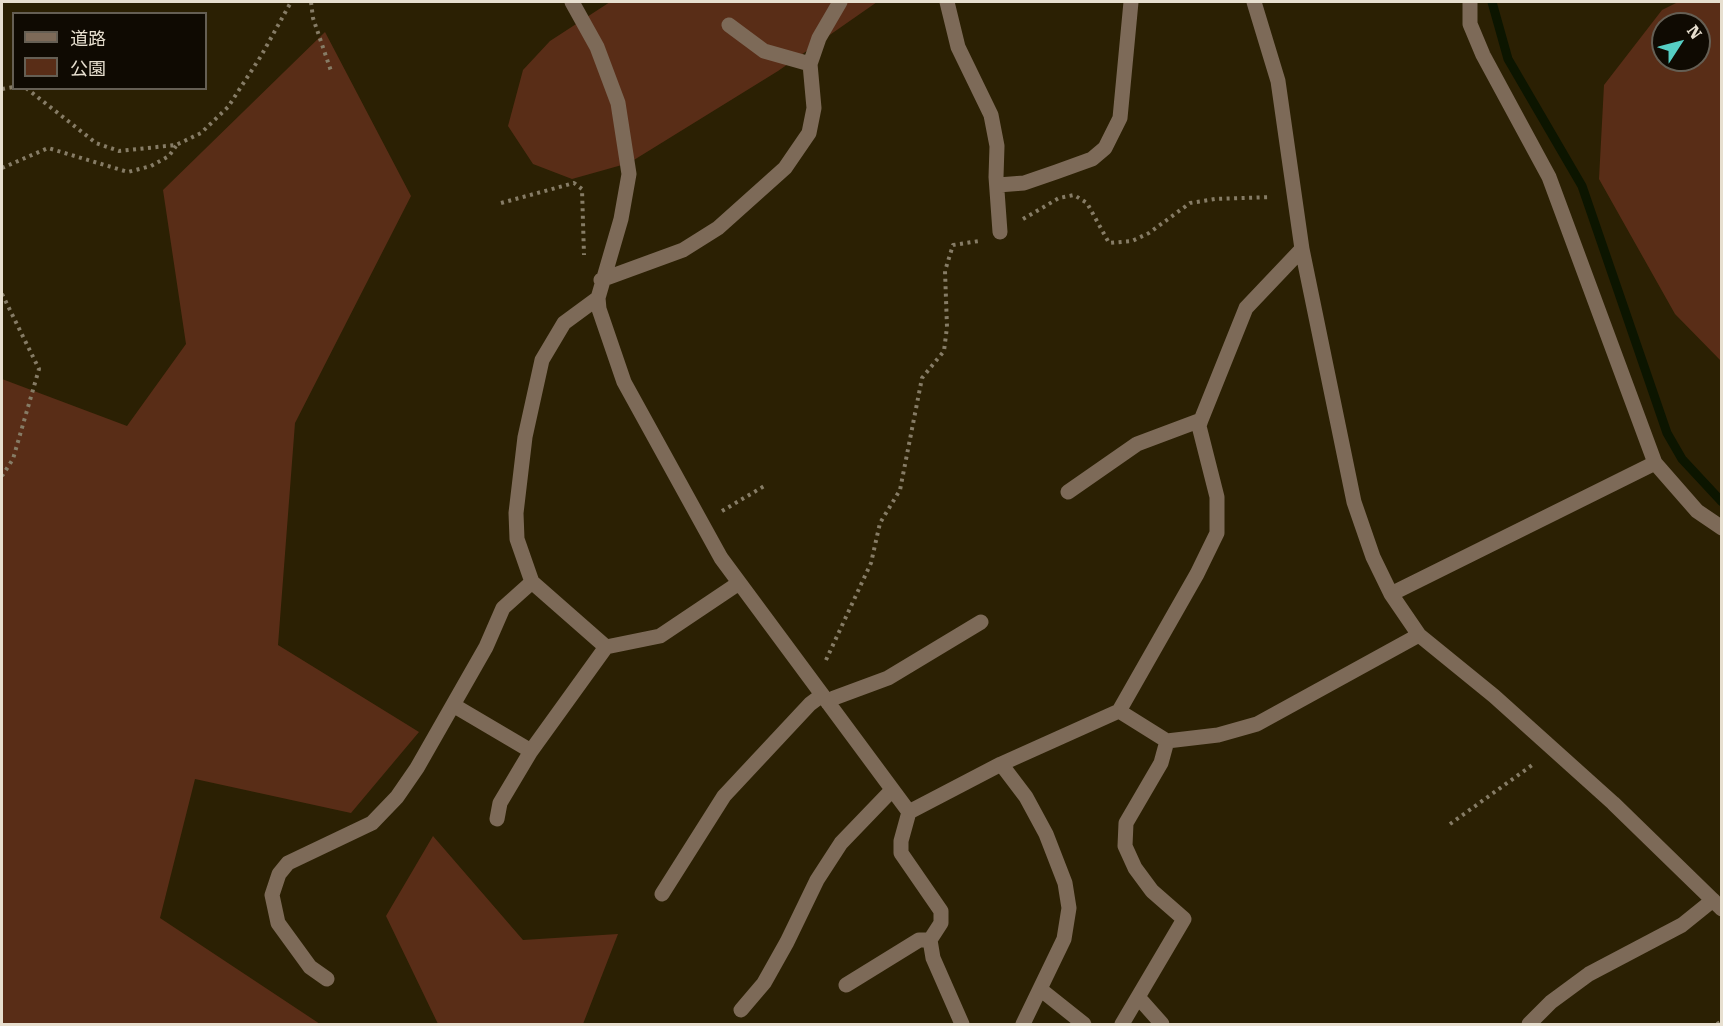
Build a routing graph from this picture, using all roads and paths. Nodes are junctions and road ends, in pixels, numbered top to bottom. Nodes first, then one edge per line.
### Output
1 (291, 2) edge
2 (311, 2) edge
3 (572, 2) edge
4 (840, 2) edge
5 (947, 2) edge
6 (1131, 2) edge
7 (1254, 2) edge
8 (1470, 2) edge
9 (729, 26) dead end
10 (810, 64) junction
11 (331, 71) dead end
12 (29, 90) edge
13 (176, 146) junction
14 (2, 168) edge
15 (998, 185) junction
16 (1294, 197) junction
17 (501, 203) dead end
18 (1000, 232) junction
19 (1302, 249) junction
20 (601, 280) junction
21 (2, 294) edge
22 (598, 298) junction
23 (1201, 420) junction
24 (1655, 463) junction
25 (2, 476) edge
26 (765, 485) dead end
27 (1068, 492) dead end
28 (701, 522) junction
29 (1722, 528) edge
30 (532, 582) junction
31 (739, 583) junction
32 (1391, 594) junction
33 (981, 622) dead end
34 (1419, 635) junction
35 (606, 647) junction
36 (809, 678) junction
37 (825, 699) junction
38 (453, 705) junction
39 (1119, 711) junction
40 (1167, 741) junction
41 (1550, 746) junction
42 (531, 751) junction
43 (1001, 764) junction
44 (892, 790) junction
45 (909, 812) junction
46 (497, 819) dead end
47 (1450, 824) dead end
48 (662, 894) dead end
49 (1717, 905) edge
50 (930, 940) junction
51 (327, 979) dead end
52 (846, 986) dead end
53 (1040, 989) junction
54 (1138, 997) junction
55 (741, 1010) dead end
56 (1722, 1021) edge
57 (962, 1024) edge
58 (1023, 1024) edge
59 (1084, 1024) edge
60 (1122, 1024) edge
61 (1162, 1024) edge
62 (1528, 1024) edge
63 (1717, 1024) edge

1 - 13 path
2 - 11 path
3 - 20 street
4 - 10 street
5 - 15 street
6 - 15 street
7 - 16 street
8 - 24 street
9 - 10 street
10 - 20 street
12 - 13 path
13 - 14 path
15 - 18 street
16 - 18 path
16 - 19 street
17 - 20 path
18 - 36 path
19 - 23 street
19 - 32 street
20 - 22 street
21 - 25 path
22 - 28 street
22 - 30 street
23 - 27 street
23 - 39 street
24 - 29 street
24 - 32 street
26 - 28 path
28 - 31 street
30 - 35 street
30 - 38 street
31 - 35 street
31 - 36 street
32 - 34 street
33 - 37 street
34 - 40 street
34 - 41 street
35 - 42 street
36 - 37 street
37 - 44 street
37 - 48 street
38 - 42 street
38 - 51 street
39 - 40 street
39 - 43 street
40 - 54 street
41 - 47 path
41 - 49 street
42 - 46 street
43 - 45 street
43 - 53 street
44 - 45 street
44 - 55 street
45 - 50 street
49 - 62 street
50 - 52 street
50 - 57 street
53 - 58 street
53 - 59 street
54 - 60 street
54 - 61 street
56 - 63 path

